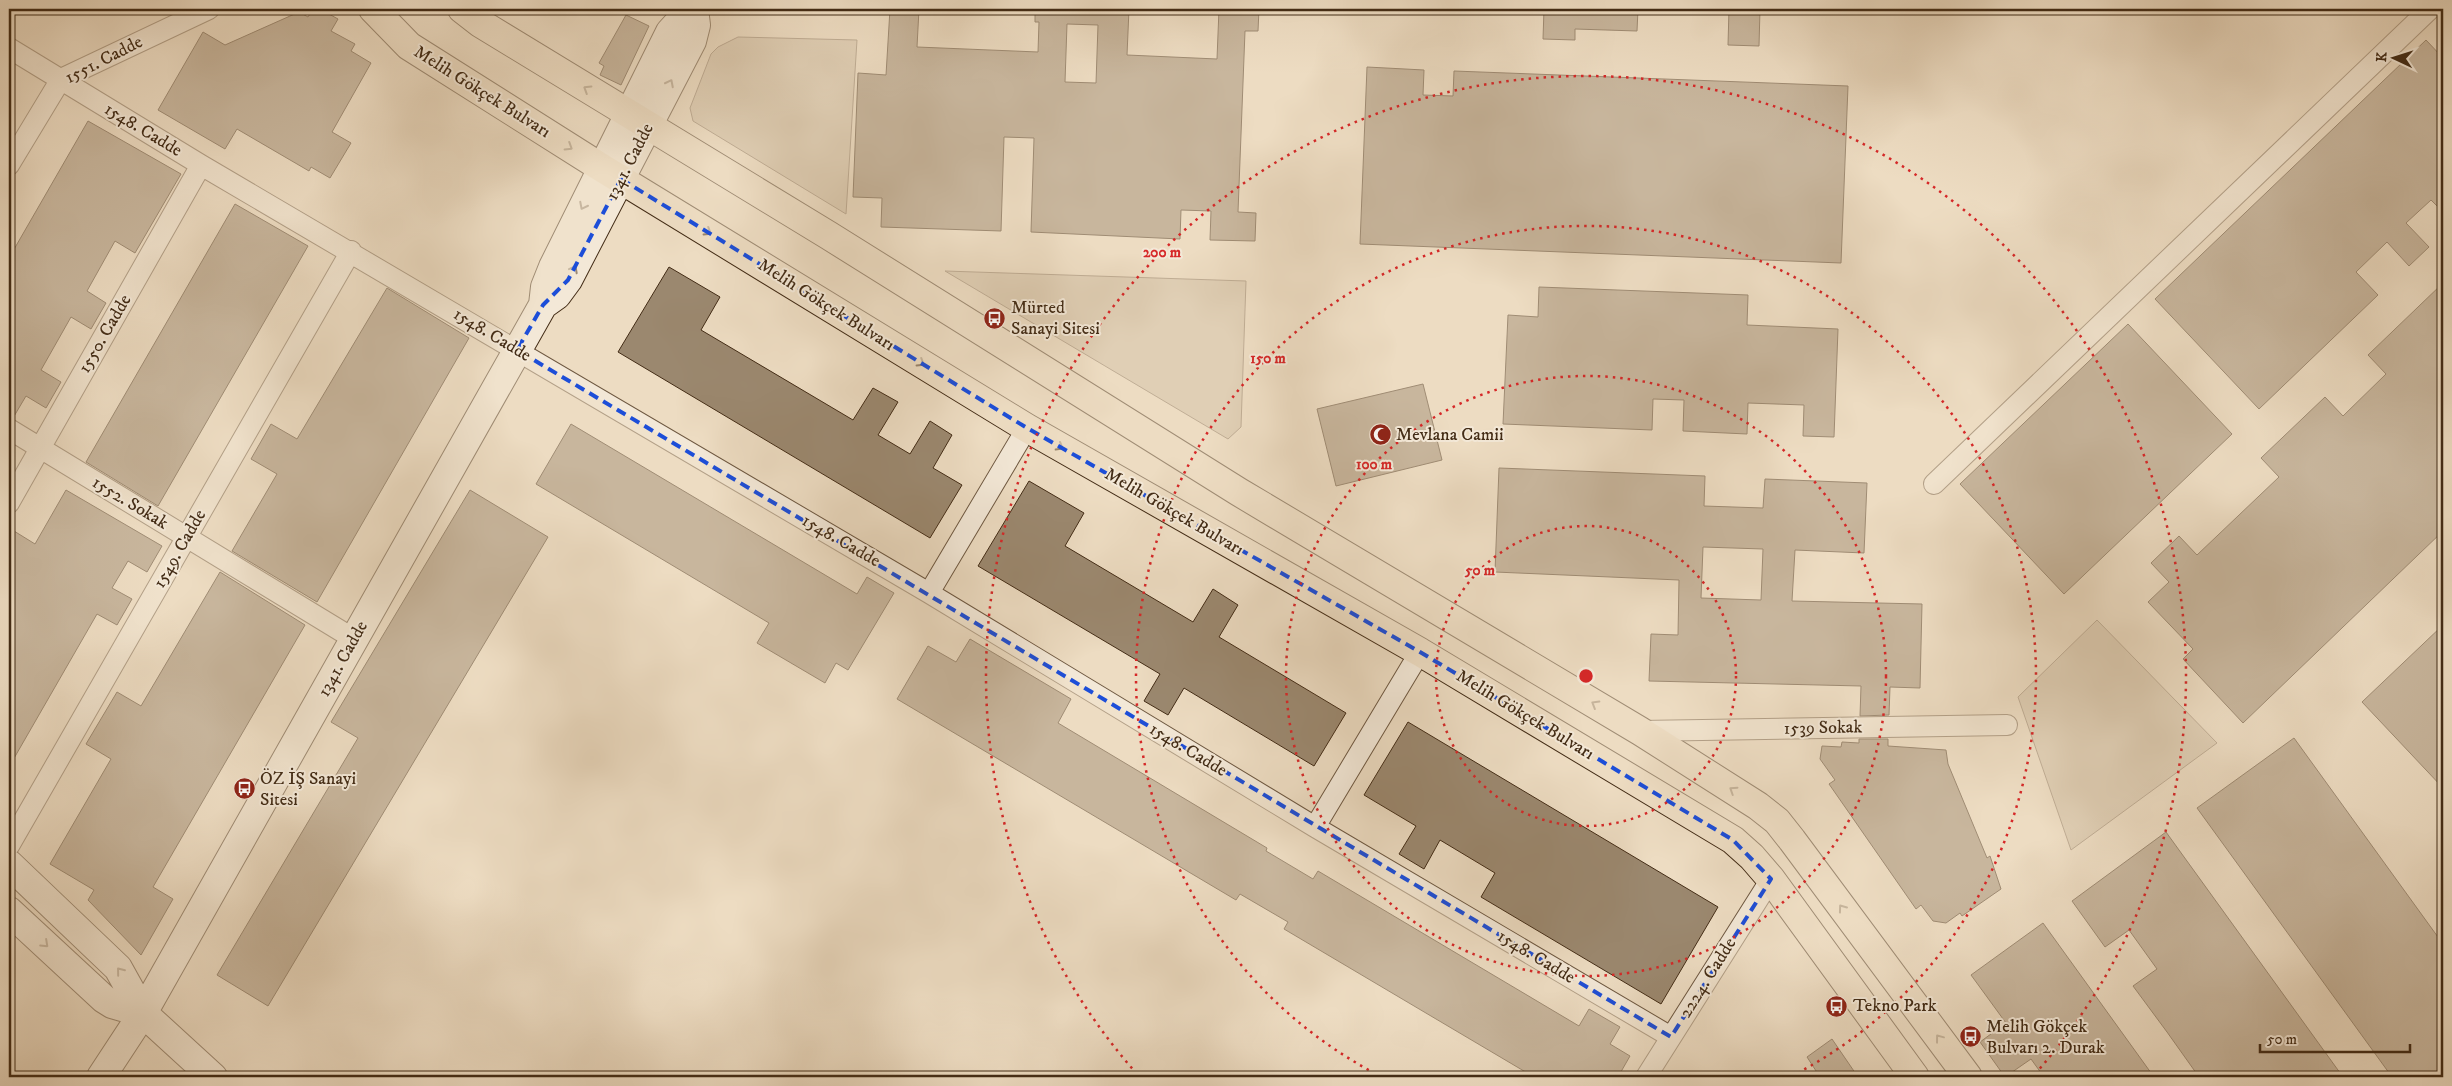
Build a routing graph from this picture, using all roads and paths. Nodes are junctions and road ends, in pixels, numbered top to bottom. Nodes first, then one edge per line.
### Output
1 (209, 9) edge
2 (373, 9) edge
3 (462, 9) edge
4 (693, 9) edge
5 (2430, 9) edge
6 (9, 48) edge
7 (61, 79) junction
8 (638, 121) junction
9 (9, 165) edge
10 (201, 165) junction
11 (612, 173) junction
12 (351, 252) junction
13 (517, 350) junction
14 (1027, 428) junction
15 (9, 429) edge
16 (40, 448) junction
17 (1934, 484) dead end
18 (9, 503) edge
19 (187, 537) junction
20 (929, 593) junction
21 (354, 639) junction
22 (1420, 652) junction
23 (2007, 725) dead end
24 (1640, 731) junction
25 (1315, 827) junction
26 (9, 846) edge
27 (9, 864) edge
28 (1770, 879) junction
29 (9, 911) edge
30 (143, 1013) junction
31 (1671, 1037) junction
32 (101, 1077) edge
33 (213, 1077) edge
34 (1646, 1077) edge
35 (1915, 1077) edge
36 (1968, 1077) edge

1 - 7 street, 1551. Cadde
2 -> 11 main road, Melih Gökçek Bulvarı
8 -> 3 main road
4 - 8 street, 1341. Cadde
5 - 17 street
6 - 7 street, 1548. Cadde
7 - 9 street, 1551. Cadde
7 - 10 street, 1548. Cadde
8 - 11 street, 1341. Cadde
24 -> 8 main road
10 - 12 street, 1548. Cadde
10 - 16 street, 1550. Cadde
11 - 13 street, 1341. Cadde
11 -> 14 main road, Melih Gökçek Bulvarı
12 - 13 street, 1548. Cadde
12 - 19 street, 1549. Cadde
13 - 20 street, 1548. Cadde
13 - 21 street, 1341. Cadde
14 - 20 street
14 -> 22 main road, Melih Gökçek Bulvarı
15 - 16 street, 1552. Sokak
16 - 18 street, 1550. Cadde
16 - 19 street, 1552. Sokak
19 - 21 street, 1552. Sokak
19 - 26 street, 1549. Cadde
20 - 25 street, 1548. Cadde
21 - 30 street, 1341. Cadde
22 - 25 street
22 - 28 main road, Melih Gökçek Bulvarı
23 - 24 street, 1539 Sokak
36 -> 24 main road
25 - 31 street, 1548. Cadde
30 -> 27 street
28 - 31 street, 2224. Cadde
28 - 35 main road, Melih Gökçek Bulvarı
29 -> 30 street
30 - 32 street, 1341. Cadde
30 - 33 street
31 - 34 street, 2224. Cadde

